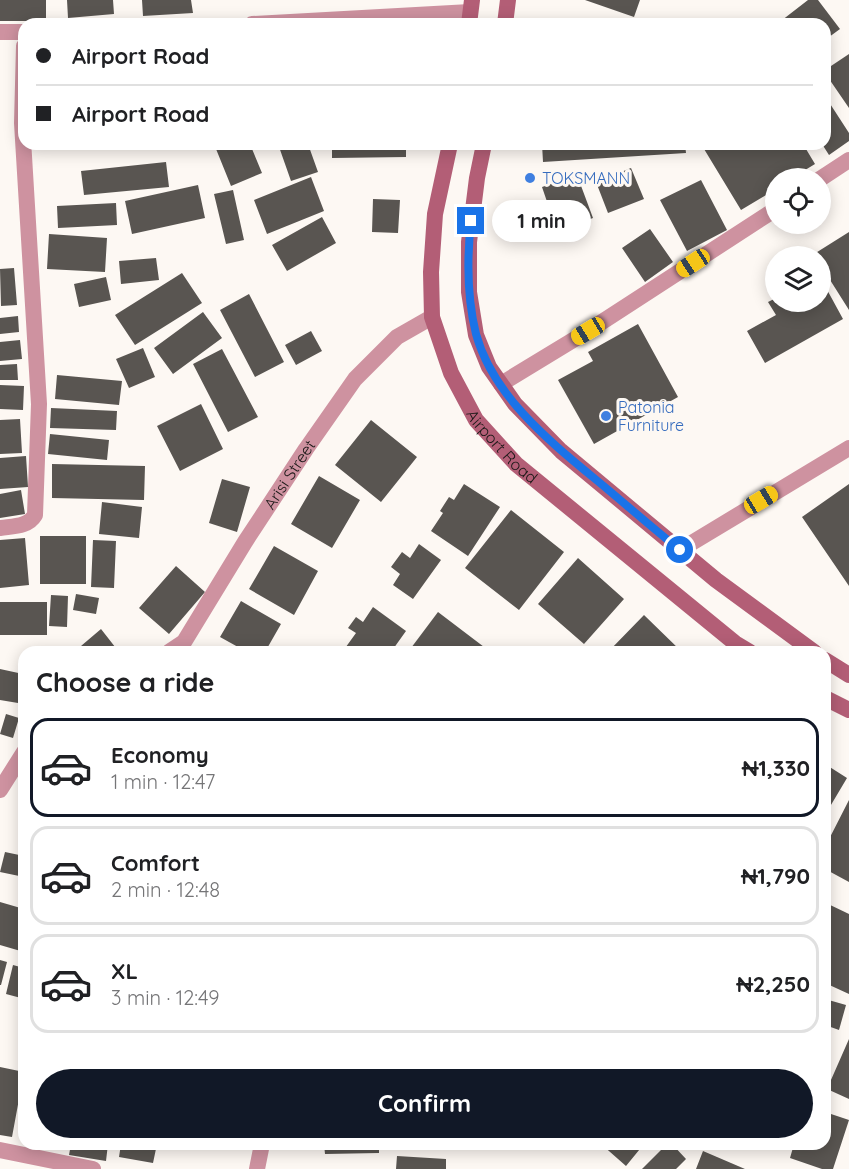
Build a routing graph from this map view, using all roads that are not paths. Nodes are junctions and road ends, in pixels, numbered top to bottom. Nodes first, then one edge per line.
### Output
1 (508, 0) edge
2 (470, 12) edge
3 (361, 18) edge
4 (506, 18) edge
5 (0, 32) edge
6 (18, 32) edge
7 (24, 150) edge
8 (449, 150) edge
9 (483, 150) edge
10 (849, 160) edge
11 (831, 172) edge
12 (765, 216) edge
13 (432, 316) junction
14 (501, 384) junction
15 (849, 448) edge
16 (0, 528) edge
17 (680, 550) junction
18 (178, 646) edge
19 (740, 646) edge
20 (806, 646) edge
21 (831, 664) edge
22 (849, 675) edge
23 (831, 701) edge
24 (849, 710) edge
25 (18, 762) edge
26 (0, 790) edge
27 (0, 1150) edge
28 (261, 1150) edge
29 (93, 1169) edge
30 (257, 1169) edge

1 - 4 main road
2 - 3 street
5 - 6 street
7 - 16 street
8 - 13 main road, Airport Road
9 - 14 main road
10 - 11 street
12 - 14 street
13 - 18 street, Arisi Street
13 - 19 main road, Airport Road
14 - 17 main road
15 - 17 street
17 - 20 main road
21 - 22 main road
23 - 24 main road
25 - 26 street
27 - 29 street
28 - 30 street

